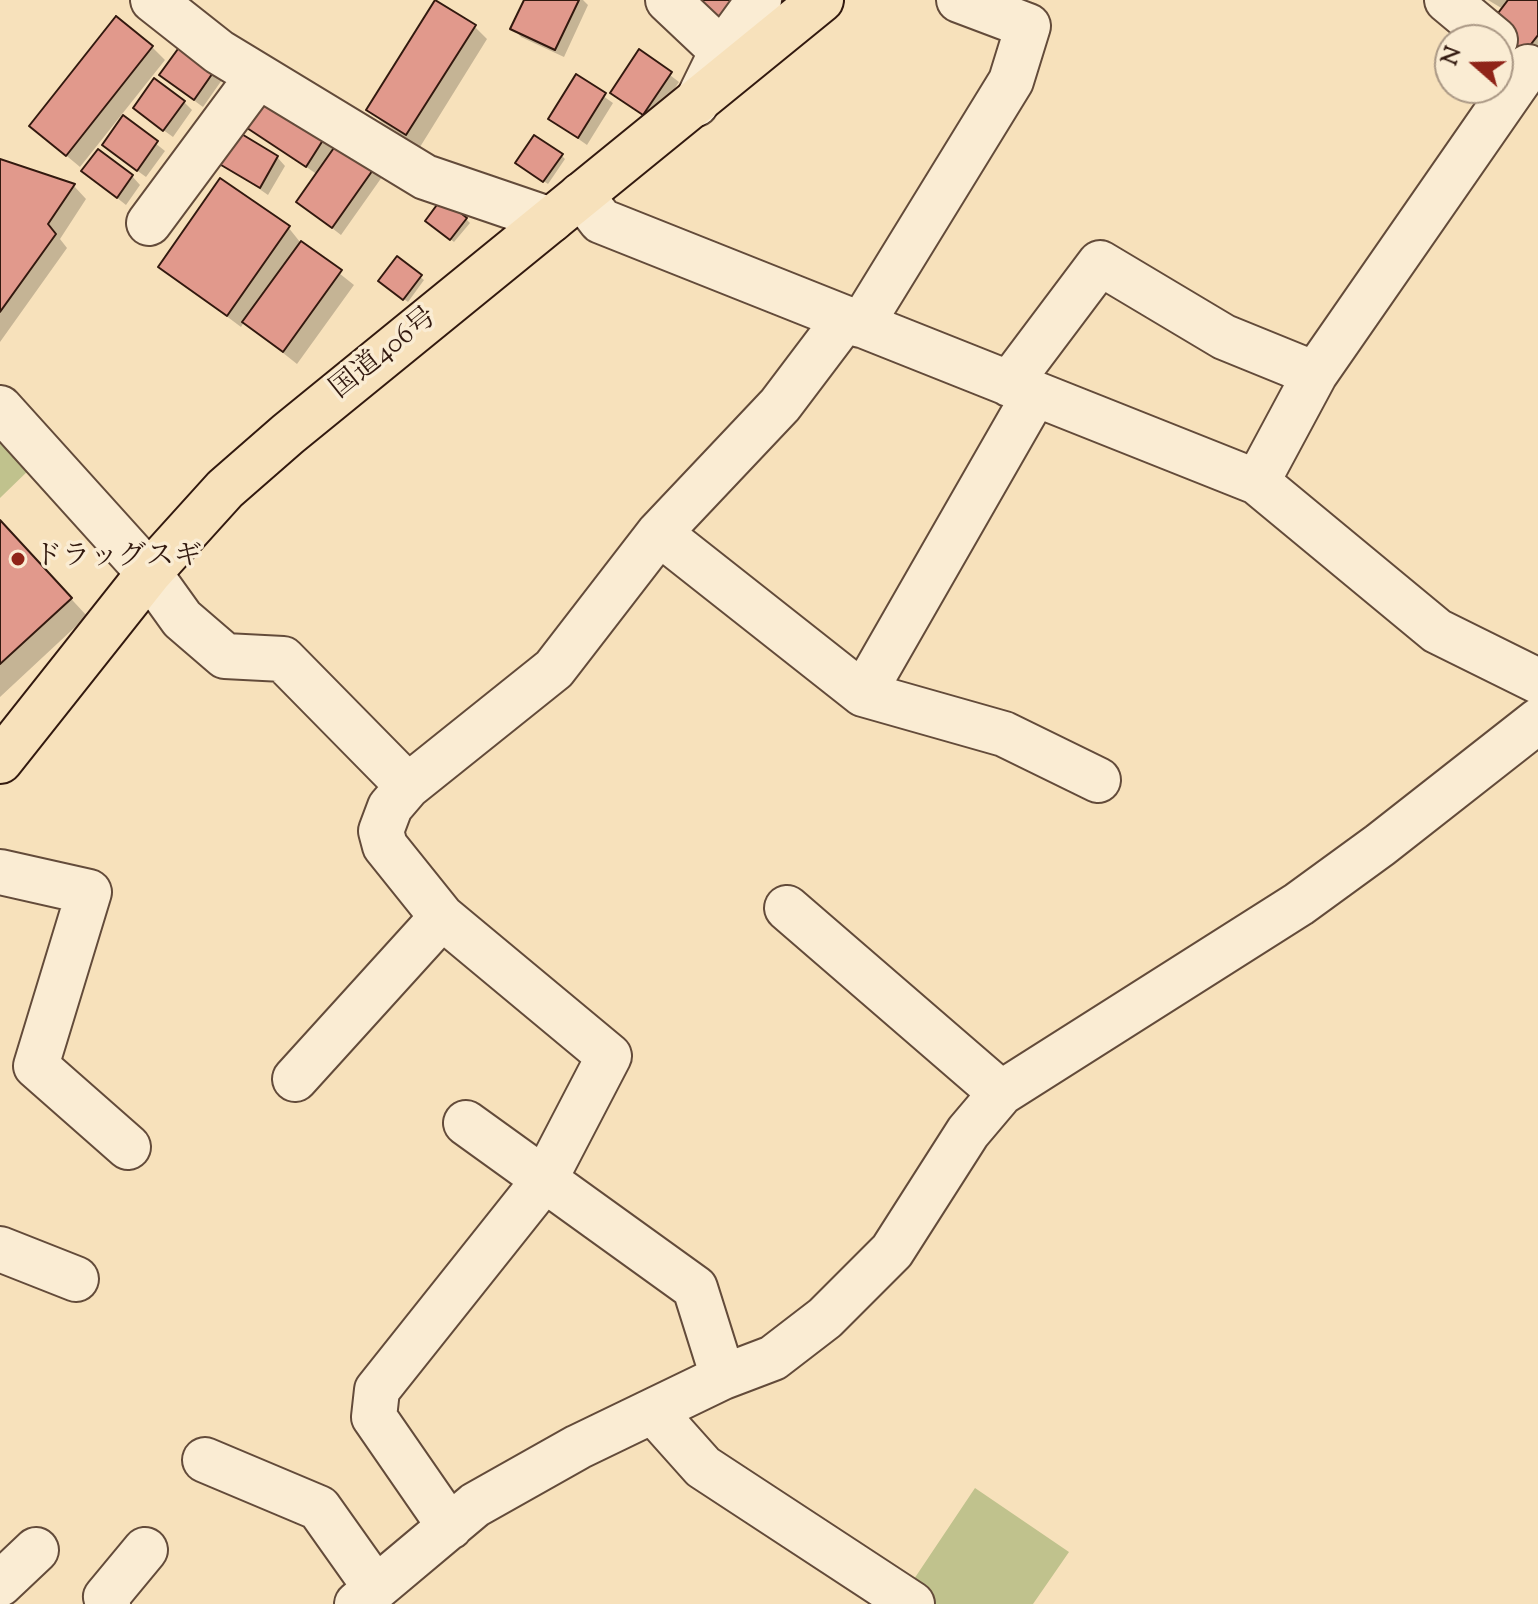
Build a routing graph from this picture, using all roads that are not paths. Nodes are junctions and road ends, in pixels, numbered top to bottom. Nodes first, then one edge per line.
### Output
1 (153, 0) edge
2 (668, 0) edge
3 (759, 0) edge
4 (821, 0) edge
5 (959, 0) edge
6 (1447, 0) edge
7 (722, 51) junction
8 (1515, 56) edge
9 (258, 76) junction
10 (696, 104) junction
11 (566, 208) junction
12 (149, 223) dead end
13 (853, 322) junction
14 (1315, 374) junction
15 (1022, 389) junction
16 (0, 408) edge
17 (1257, 482) junction
18 (659, 533) junction
19 (149, 573) junction
20 (1538, 681) edge
21 (863, 694) junction
22 (1538, 721) edge
23 (0, 761) edge
24 (1098, 780) dead end
25 (408, 786) junction
26 (0, 872) edge
27 (787, 908) dead end
28 (442, 917) junction
29 (295, 1079) dead end
30 (1001, 1093) junction
31 (466, 1123) dead end
32 (128, 1147) dead end
33 (545, 1179) junction
34 (0, 1249) edge
35 (76, 1279) dead end
36 (723, 1377) junction
37 (653, 1411) junction
38 (205, 1460) dead end
39 (450, 1527) junction
40 (36, 1550) dead end
41 (145, 1550) dead end
42 (0, 1584) edge
43 (366, 1595) edge
44 (108, 1604) edge
45 (912, 1604) edge

1 - 9 street
2 - 7 street
3 - 7 street
4 - 10 highway, 国道406号
5 - 13 street
6 - 8 street
7 - 10 street
8 - 14 street
9 - 11 street
9 - 12 street
10 - 11 highway, 国道406号
11 - 13 street
11 - 19 highway, 国道406号
13 - 15 street
13 - 18 street
14 - 15 street
14 - 17 street
15 - 17 street
15 - 21 street
16 - 19 street
17 - 20 street
18 - 21 street
18 - 25 street
19 - 23 highway, 国道406号
19 - 25 street
21 - 24 street
22 - 30 street
25 - 28 street
26 - 32 street
27 - 30 street
28 - 29 street
28 - 33 street
30 - 36 street
31 - 33 street
33 - 36 street
33 - 39 street
34 - 35 street
36 - 37 street
37 - 39 street
37 - 45 street
38 - 43 street
39 - 43 street
40 - 42 street
41 - 44 street

